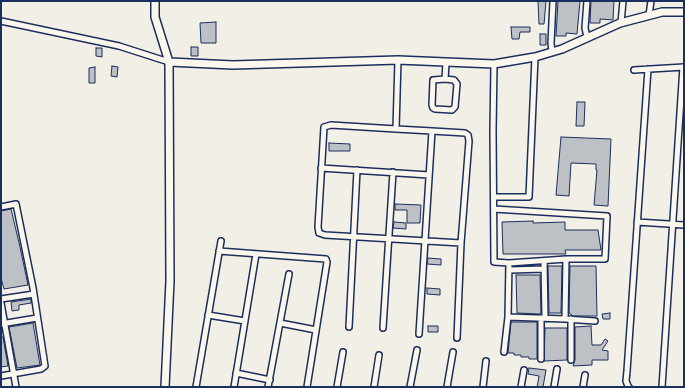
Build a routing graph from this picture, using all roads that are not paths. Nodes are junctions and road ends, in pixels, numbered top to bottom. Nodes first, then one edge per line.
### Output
1 (155, 1) edge
2 (553, 1) edge
3 (587, 1) edge
4 (623, 1) edge
5 (651, 1) edge
6 (684, 12) edge
7 (649, 15) junction
8 (1, 21) edge
9 (621, 23) junction
10 (587, 38) junction
11 (552, 52) junction
12 (535, 57) junction
13 (398, 60) junction
14 (169, 62) junction
15 (446, 63) junction
16 (494, 64) junction
17 (683, 67) edge
18 (648, 69) junction
19 (634, 70) dead end
20 (445, 79) junction
21 (396, 129) junction
22 (432, 131) junction
23 (320, 168) junction
24 (357, 170) junction
25 (393, 172) junction
26 (429, 175) junction
27 (494, 197) junction
28 (1, 207) edge
29 (494, 209) junction
30 (637, 222) junction
31 (672, 225) junction
32 (684, 225) edge
33 (353, 237) junction
34 (389, 239) junction
35 (221, 241) dead end
36 (425, 241) junction
37 (461, 243) junction
38 (219, 251) junction
39 (256, 254) junction
40 (566, 259) junction
41 (544, 261) junction
42 (509, 262) junction
43 (544, 269) junction
44 (510, 270) junction
45 (289, 274) dead end
46 (34, 294) junction
47 (1, 299) edge
48 (1, 303) edge
49 (208, 315) junction
50 (508, 317) junction
51 (38, 318) junction
52 (543, 318) junction
53 (565, 318) junction
54 (571, 319) junction
55 (245, 321) junction
56 (594, 321) dead end
57 (280, 323) junction
58 (3, 324) edge
59 (348, 327) dead end
60 (383, 328) dead end
61 (316, 330) junction
62 (419, 334) dead end
63 (457, 338) dead end
64 (417, 350) dead end
65 (343, 352) dead end
66 (453, 352) dead end
67 (504, 352) dead end
68 (379, 355) dead end
69 (541, 359) dead end
70 (571, 360) dead end
71 (486, 361) dead end
72 (557, 369) dead end
73 (524, 370) dead end
74 (236, 373) junction
75 (14, 374) junction
76 (586, 375) dead end
77 (1, 376) edge
78 (270, 380) junction
79 (16, 387) edge
80 (165, 387) edge
81 (196, 387) edge
82 (234, 387) edge
83 (268, 387) edge
84 (307, 387) edge
85 (337, 387) edge
86 (374, 387) edge
87 (410, 387) edge
88 (447, 387) edge
89 (483, 387) edge
90 (521, 387) edge
91 (554, 387) edge
92 (584, 387) edge
93 (629, 387) edge
94 (662, 387) edge

1 - 14 street
2 - 11 street
3 - 10 street
4 - 9 street
5 - 7 street
6 - 7 street
7 - 9 street
8 - 14 street
9 - 10 street
10 - 11 street
11 - 12 street
12 - 16 street
12 - 27 street
13 - 14 street
13 - 15 street
13 - 21 street
14 - 80 street
15 - 16 street
15 - 20 street
16 - 27 street
17 - 18 street
17 - 31 street
18 - 19 street
18 - 30 street
20 - 20 street
21 - 22 street
21 - 23 street
22 - 26 street
22 - 37 street
23 - 24 street
23 - 33 street
24 - 25 street
24 - 33 street
25 - 26 street
25 - 34 street
26 - 36 street
27 - 29 street
28 - 46 street
29 - 40 street
29 - 42 street
30 - 31 street
30 - 93 street
31 - 32 street
31 - 94 street
33 - 34 street
33 - 59 street
34 - 36 street
34 - 60 street
35 - 38 street
36 - 37 street
36 - 62 street
37 - 63 street
38 - 39 street
38 - 49 street
39 - 55 street
39 - 61 street
40 - 41 street
40 - 53 street
41 - 42 street
41 - 43 street
42 - 44 street
43 - 44 street
43 - 52 street
44 - 50 street
45 - 57 street
46 - 47 street
46 - 51 street
48 - 58 street
49 - 55 street
49 - 81 street
50 - 52 street
50 - 67 street
51 - 58 street
51 - 75 street
52 - 53 street
52 - 69 street
53 - 54 street
54 - 56 street
54 - 70 street
55 - 74 street
57 - 61 street
57 - 78 street
58 - 75 street
61 - 84 street
64 - 87 street
65 - 85 street
66 - 88 street
68 - 86 street
71 - 89 street
72 - 91 street
73 - 90 street
74 - 78 street
74 - 82 street
75 - 77 street
75 - 79 street
76 - 92 street
78 - 83 street

